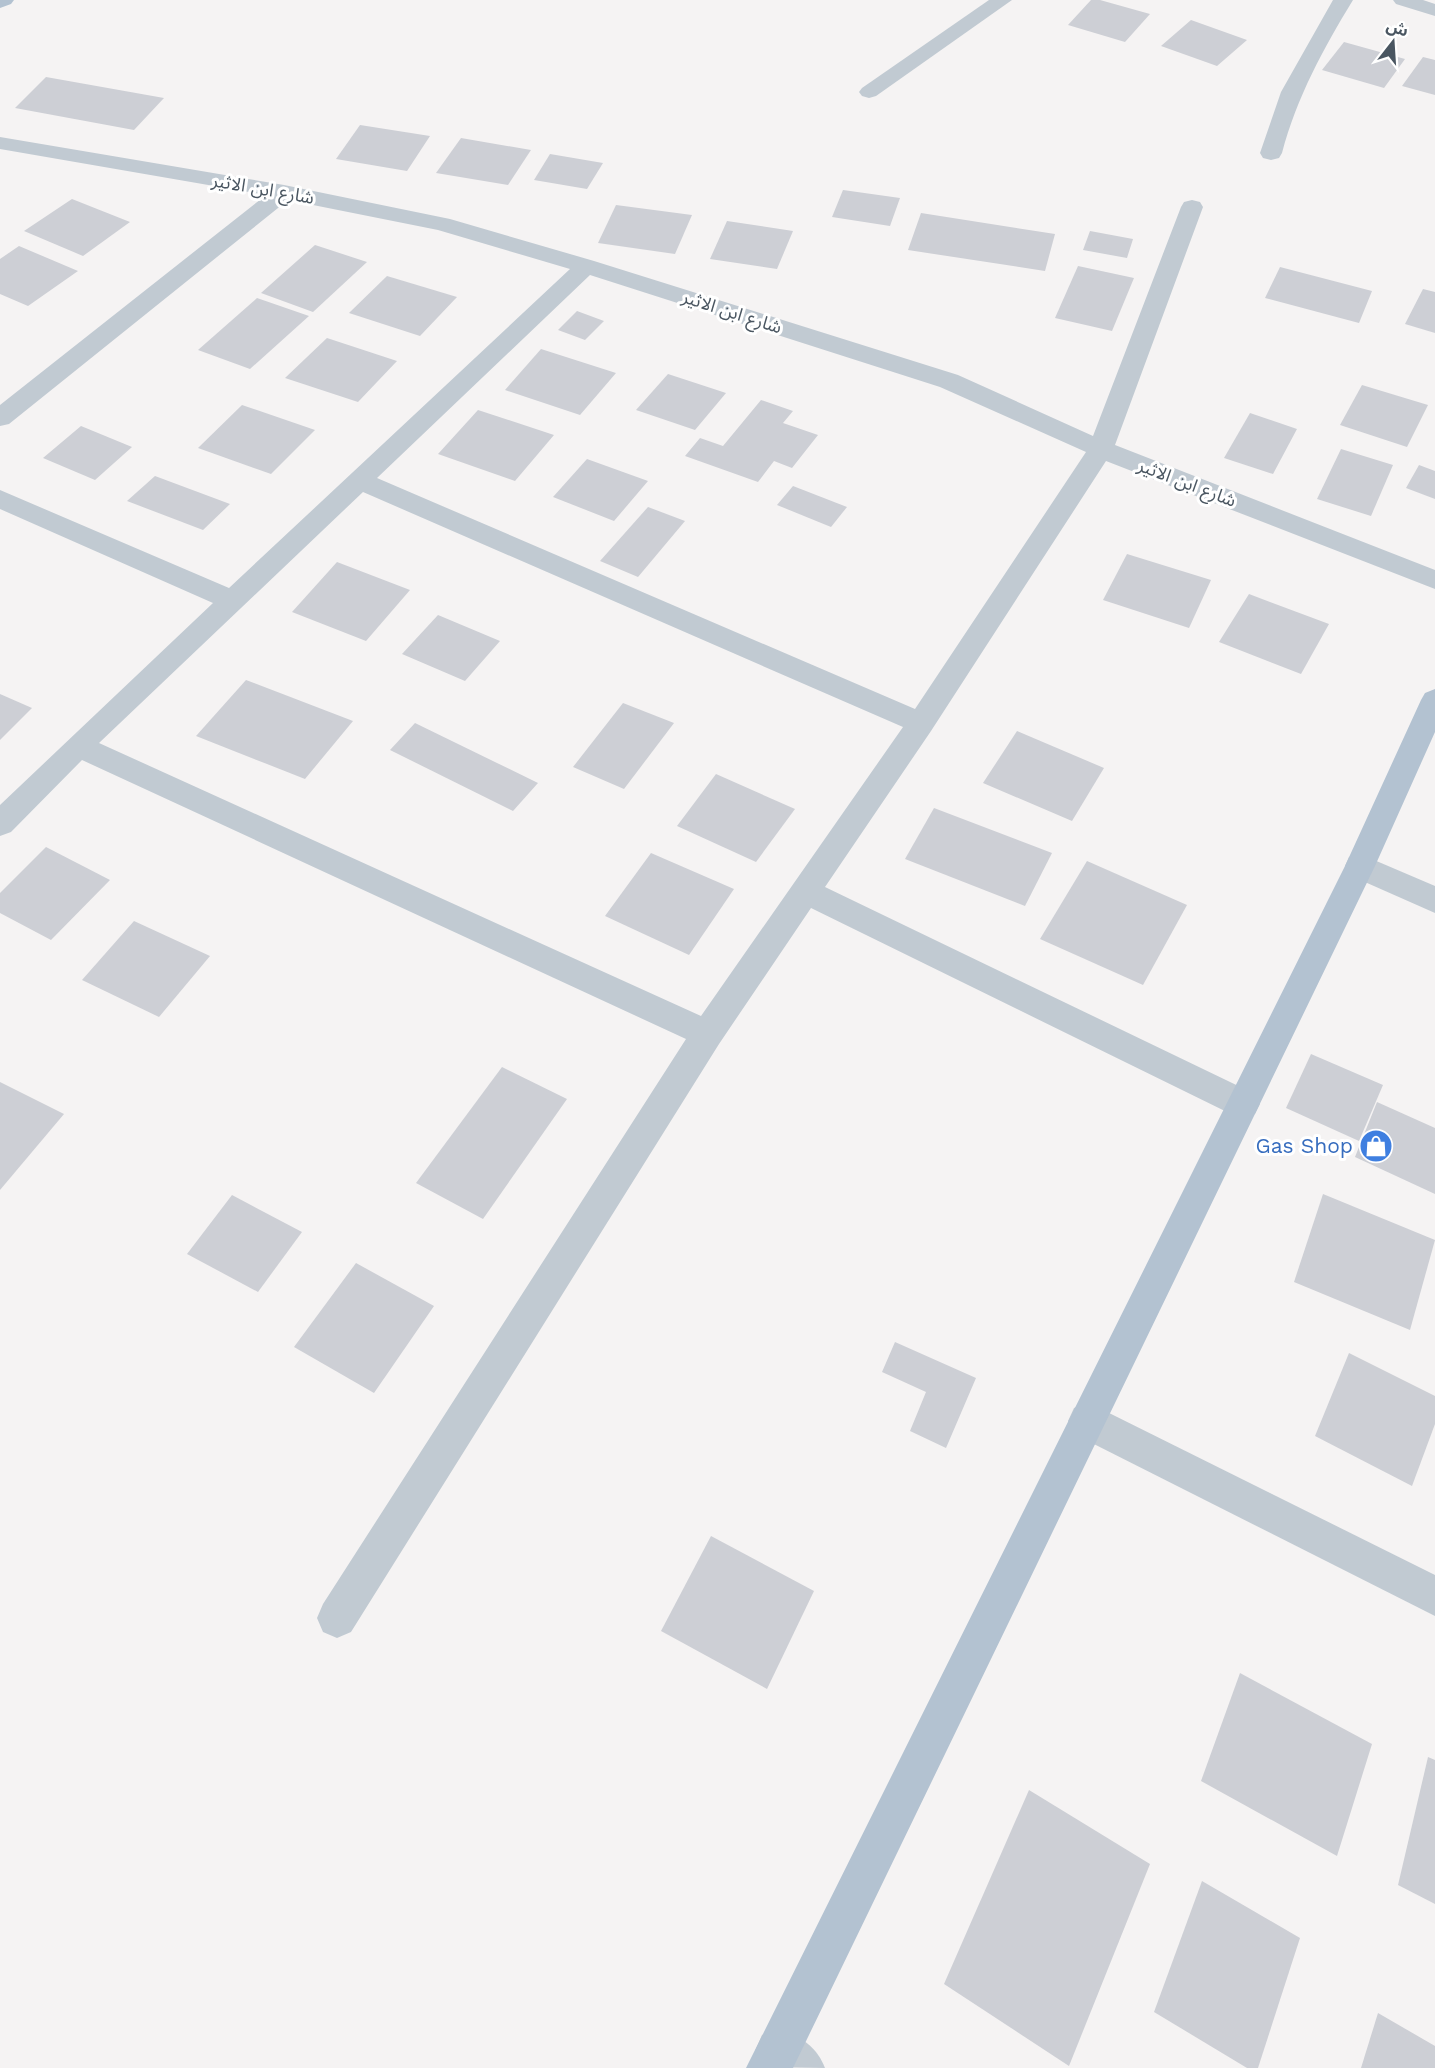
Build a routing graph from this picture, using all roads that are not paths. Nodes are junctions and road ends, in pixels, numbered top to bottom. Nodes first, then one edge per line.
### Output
1 (1002, 0) edge
2 (1343, 0) edge
3 (1403, 0) edge
4 (1435, 10) edge
5 (869, 92) dead end
6 (0, 143) edge
7 (1271, 153) dead end
8 (284, 192) junction
9 (1192, 207) dead end
10 (586, 266) junction
11 (0, 418) edge
12 (1101, 449) junction
13 (359, 480) junction
14 (0, 499) edge
15 (1435, 580) edge
16 (232, 600) junction
17 (1435, 700) edge
18 (921, 723) junction
19 (78, 746) junction
20 (0, 824) edge
21 (1360, 866) junction
22 (805, 891) junction
23 (1435, 900) edge
24 (707, 1034) junction
25 (1243, 1104) junction
26 (1088, 1421) junction
27 (1435, 1596) edge
28 (337, 1618) dead end
29 (783, 2063) edge

1 - 5 street
2 - 7 street
3 - 4 street
6 - 8 street, شارع ابن الاثير
8 - 10 street, شارع ابن الاثير
8 - 11 street
9 - 12 street
10 - 12 street, شارع ابن الاثير
10 - 13 street
12 - 15 street, شارع ابن الاثير
12 - 18 street
13 - 16 street
13 - 18 street
14 - 16 street
16 - 19 street
17 - 21 main road
18 - 22 street
19 - 20 street
19 - 24 street
21 - 23 street
21 - 25 main road
22 - 24 street
22 - 25 street
24 - 28 street
25 - 26 main road
26 - 27 street
26 - 29 main road

